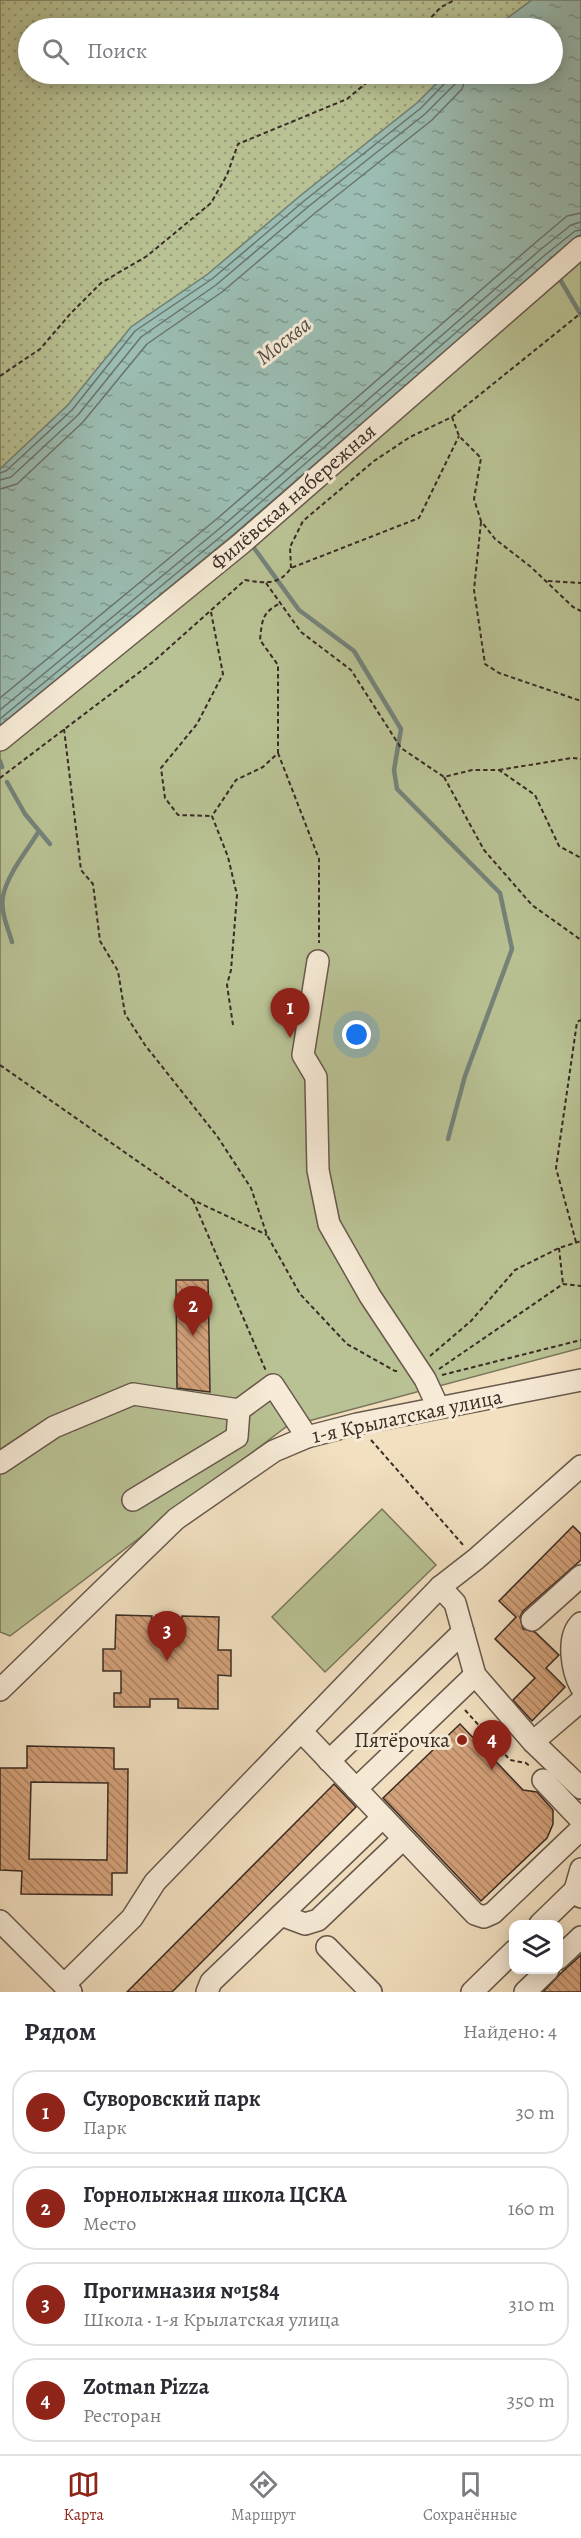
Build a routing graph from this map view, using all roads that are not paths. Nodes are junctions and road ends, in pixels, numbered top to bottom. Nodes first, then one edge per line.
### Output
1 (581, 247) edge
2 (0, 740) edge
3 (318, 961) road end
4 (581, 1380) edge
5 (438, 1407) junction
6 (239, 1410) junction
7 (307, 1437) junction
8 (0, 1462) edge
9 (581, 1466) edge
10 (133, 1500) dead end
11 (581, 1576) edge
12 (440, 1587) junction
13 (532, 1620) dead end
14 (581, 1623) edge
15 (463, 1632) junction
16 (475, 1675) junction
17 (581, 1687) edge
18 (0, 1690) edge
19 (581, 1701) edge
20 (301, 1731) junction
21 (533, 1742) junction
22 (329, 1761) junction
23 (543, 1780) road end
24 (581, 1788) edge
25 (356, 1789) junction
26 (383, 1817) junction
27 (581, 1820) edge
28 (581, 1829) edge
29 (404, 1839) junction
30 (581, 1869) edge
31 (578, 1893) edge
32 (281, 1915) junction
33 (545, 1920) edge
34 (3, 1931) edge
35 (581, 1937) edge
36 (327, 1947) dead end
37 (563, 1954) edge
38 (509, 1955) edge
39 (544, 1974) edge
40 (67, 1988) edge
41 (207, 1992) edge
42 (371, 1992) edge
43 (472, 1992) edge
44 (525, 1992) edge

1 - 2 street, Филёвская набережная
3 - 5 street
4 - 5 street, 1-я Крылатская улица
5 - 7 street, 1-я Крылатская улица
6 - 7 street
6 - 8 street
6 - 10 street
7 - 18 street, 1-я Крылатская улица
9 - 12 street
11 - 13 street
12 - 15 street
12 - 20 street
14 - 17 street
15 - 16 street
15 - 22 street
16 - 21 street
16 - 25 street
19 - 21 street
20 - 22 street
20 - 40 street
21 - 24 street
22 - 25 street
23 - 27 street
25 - 26 street
26 - 29 street
26 - 32 street
28 - 29 street
29 - 32 street
30 - 31 street
31 - 33 street
32 - 41 street
34 - 40 street
35 - 37 street
36 - 42 street
38 - 43 street
39 - 44 street

